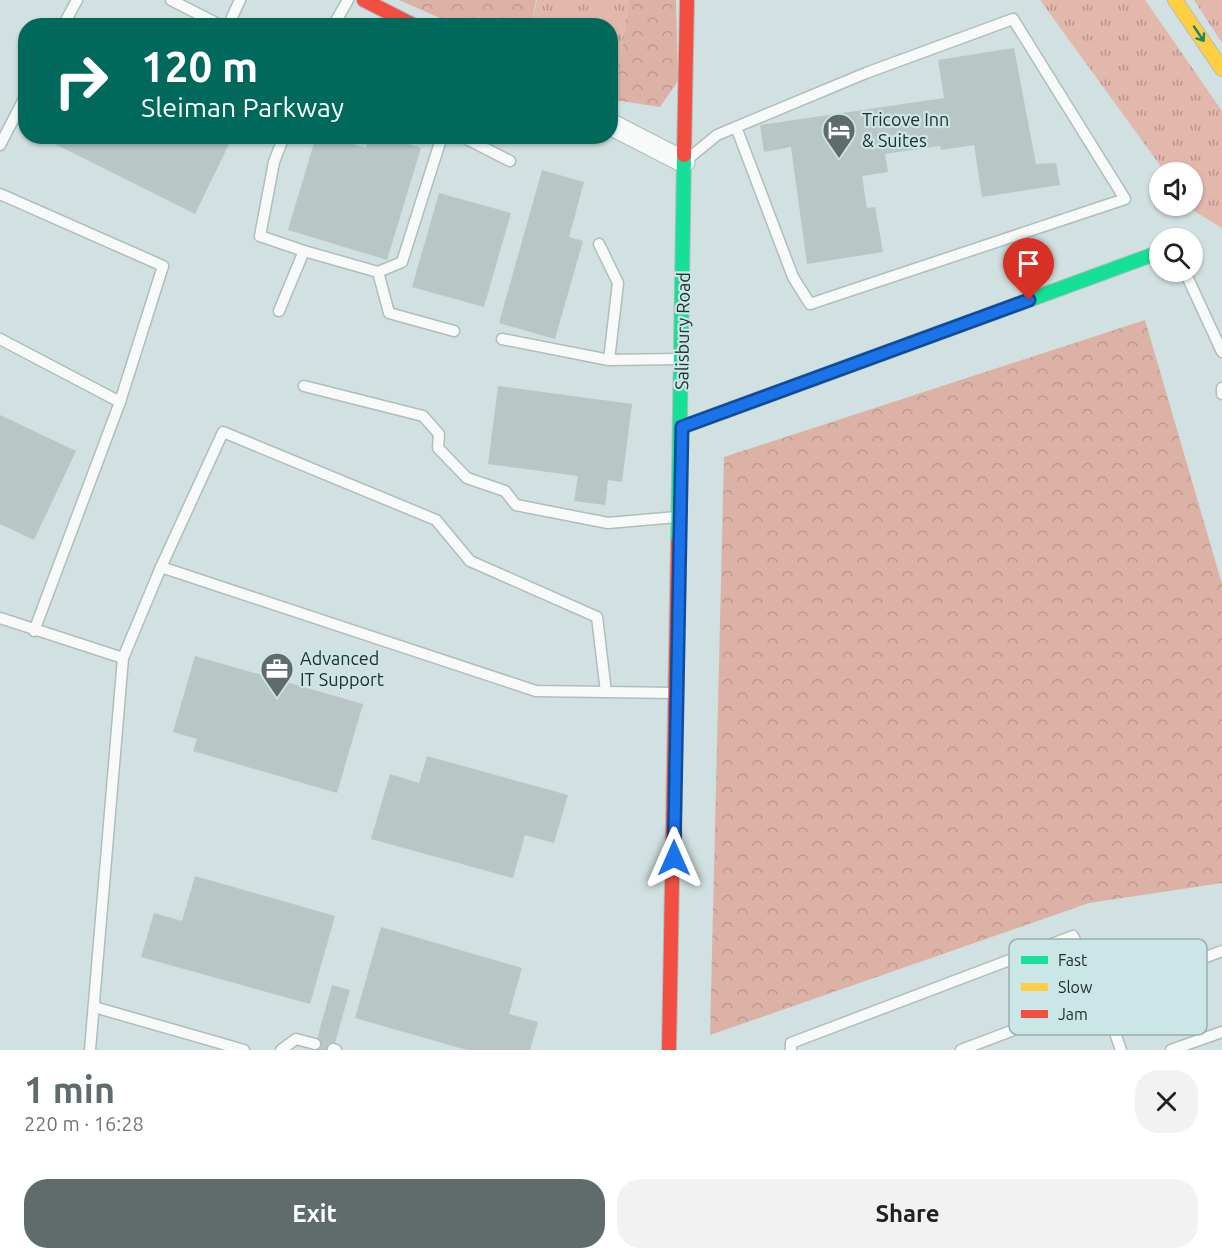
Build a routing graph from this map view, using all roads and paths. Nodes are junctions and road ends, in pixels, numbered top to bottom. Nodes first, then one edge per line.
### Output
1 (77, 0) edge
2 (171, 0) edge
3 (240, 0) edge
4 (348, 0) edge
5 (364, 0) edge
6 (687, 0) edge
7 (1175, 0) edge
8 (67, 18) edge
9 (206, 18) edge
10 (232, 18) edge
11 (338, 18) edge
12 (399, 18) edge
13 (1222, 69) edge
14 (18, 110) edge
15 (736, 127) junction
16 (618, 128) edge
17 (281, 144) edge
18 (439, 144) edge
19 (477, 144) edge
20 (0, 145) edge
21 (510, 161) dead end
22 (684, 162) junction
23 (0, 194) edge
24 (599, 244) dead end
25 (304, 251) junction
26 (1149, 256) edge
27 (378, 272) junction
28 (1190, 282) edge
29 (279, 311) dead end
30 (454, 331) dead end
31 (0, 339) edge
32 (502, 339) dead end
33 (1222, 352) edge
34 (682, 359) junction
35 (609, 360) junction
36 (304, 386) dead end
37 (1222, 388) edge
38 (1222, 394) edge
39 (120, 402) junction
40 (682, 427) junction
41 (680, 517) junction
42 (161, 567) junction
43 (0, 618) edge
44 (34, 631) junction
45 (123, 658) junction
46 (606, 692) junction
47 (676, 693) junction
48 (1222, 951) edge
49 (1207, 957) edge
50 (1009, 960) edge
51 (94, 1007) junction
52 (1009, 1032) edge
53 (1222, 1032) edge
54 (1116, 1035) edge
55 (315, 1044) dead end
56 (90, 1050) edge
57 (244, 1050) edge
58 (281, 1050) edge
59 (669, 1050) edge
60 (790, 1050) edge
61 (961, 1050) edge
62 (1121, 1050) edge
63 (1171, 1050) edge

1 - 8 lane
2 - 9 lane
3 - 10 lane
4 - 11 lane
5 - 12 main road
6 - 22 main road, Salisbury Road
7 -> 13 main road
14 - 20 lane
15 - 15 lane
15 - 22 lane
16 - 22 street
17 - 25 lane
18 - 27 lane
19 - 21 lane
22 - 34 main road, Salisbury Road
23 - 39 lane
24 - 35 lane
25 - 27 lane
25 - 29 lane
26 - 40 main road
27 - 30 lane
28 - 33 lane
31 - 39 lane
32 - 35 lane
34 - 35 lane
34 - 40 main road, Salisbury Road
36 - 41 lane
37 - 38 lane
39 - 44 lane
40 - 41 main road, Salisbury Road
41 - 47 main road, Salisbury Road
42 - 45 lane
42 - 46 lane
42 - 46 lane
43 - 44 lane
44 - 45 lane
45 - 51 lane
46 - 47 lane
47 - 59 main road, Salisbury Road
48 - 49 lane
50 - 60 lane
51 - 56 lane
51 - 57 lane
52 - 61 lane
53 - 63 lane
54 - 62 lane
55 - 58 lane

